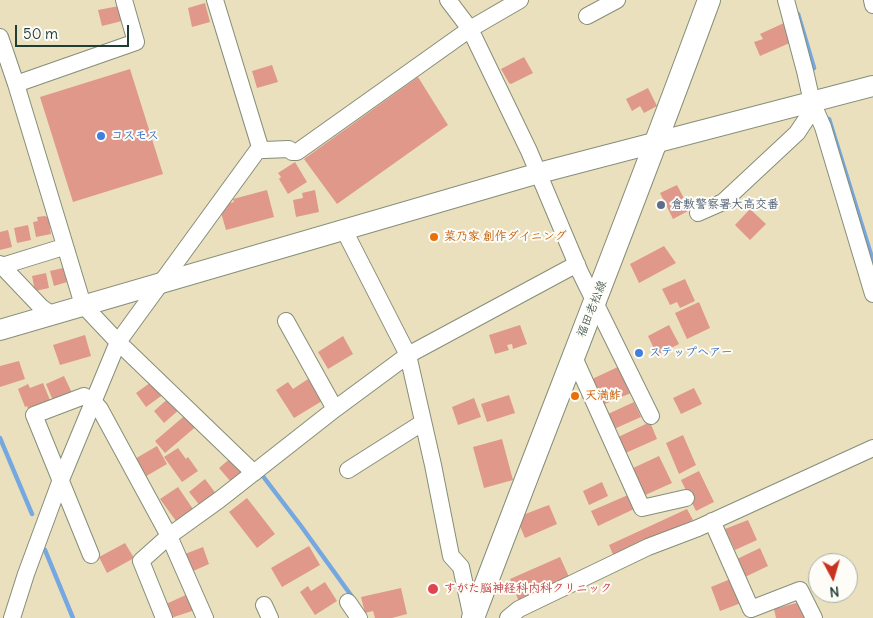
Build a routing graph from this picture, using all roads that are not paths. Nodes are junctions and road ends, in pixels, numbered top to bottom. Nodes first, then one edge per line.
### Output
1 (124, 0) edge
2 (215, 0) edge
3 (448, 0) edge
4 (520, 0) edge
5 (617, 0) edge
6 (709, 0) edge
7 (786, 0) edge
8 (872, 0) edge
9 (873, 5) edge
10 (587, 16) dead end
11 (470, 30) junction
12 (0, 37) edge
13 (16, 84) junction
14 (873, 86) edge
15 (812, 102) junction
16 (657, 142) junction
17 (260, 148) junction
18 (539, 173) junction
19 (698, 214) dead end
20 (344, 230) junction
21 (57, 249) dead end
22 (577, 264) junction
23 (1, 265) edge
24 (162, 283) junction
25 (873, 294) edge
26 (595, 301) junction
27 (83, 305) junction
28 (52, 314) junction
29 (286, 321) dead end
30 (0, 330) edge
31 (118, 342) junction
32 (408, 355) junction
33 (573, 355) junction
34 (93, 401) junction
35 (335, 409) junction
36 (651, 416) dead end
37 (422, 423) junction
38 (873, 448) edge
39 (348, 470) dead end
40 (254, 473) junction
41 (60, 482) junction
42 (686, 498) dead end
43 (712, 521) junction
44 (169, 536) junction
45 (91, 555) dead end
46 (348, 602) dead end
47 (12, 618) edge
48 (164, 618) edge
49 (205, 618) edge
50 (359, 618) edge
51 (472, 618) edge
52 (508, 618) edge
53 (814, 618) edge

1 - 13 street
2 - 17 street
3 - 11 street
4 - 11 street
5 - 10 street
6 - 16 main road, 福田老松線
7 - 15 street
8 - 9 street
11 - 17 street
11 - 18 street
12 - 13 street
13 - 27 street
14 - 15 street
15 - 16 street
15 - 19 street
15 - 25 street
16 - 18 street
16 - 26 main road, 福田老松線
17 - 24 street
18 - 20 street
18 - 22 street
20 - 24 street
20 - 32 street
21 - 23 street
22 - 26 street
22 - 32 street
23 - 28 street
24 - 27 street
24 - 31 street
26 - 33 main road, 福田老松線
26 - 36 street
27 - 28 street
27 - 31 street
28 - 30 street
29 - 35 street
31 - 34 street
31 - 40 street
32 - 35 street
32 - 37 street
33 - 42 street
33 - 51 main road, 福田老松線
34 - 41 street
34 - 41 street
34 - 44 street
35 - 40 street
37 - 39 street
37 - 51 street
38 - 43 street
40 - 44 street
41 - 45 street
41 - 47 street
43 - 52 street
43 - 53 street
44 - 48 street
44 - 49 street
46 - 50 street

